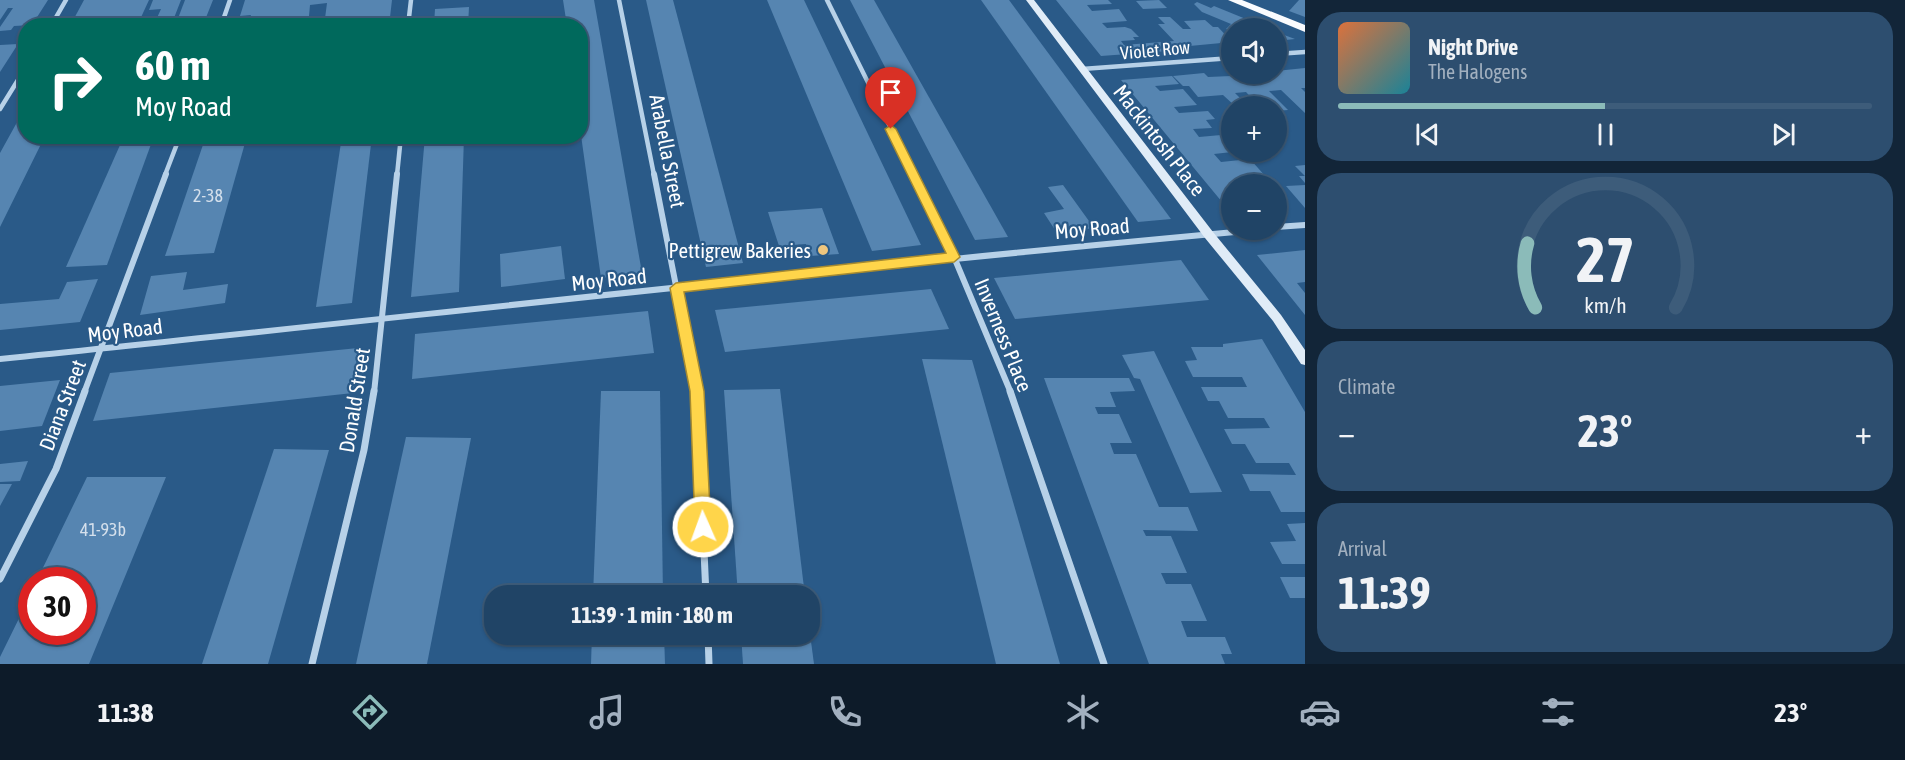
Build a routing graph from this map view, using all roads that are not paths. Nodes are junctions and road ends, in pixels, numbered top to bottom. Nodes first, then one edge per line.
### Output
1 (66, 0) edge
2 (230, 0) edge
3 (411, 0) edge
4 (619, 0) edge
5 (827, 0) edge
6 (1030, 0) edge
7 (1233, 0) edge
8 (56, 18) edge
9 (224, 18) edge
10 (409, 18) edge
11 (1305, 29) edge
12 (1305, 51) edge
13 (1287, 53) edge
14 (1221, 59) edge
15 (1082, 69) junction
16 (18, 80) edge
17 (0, 109) edge
18 (177, 144) edge
19 (400, 144) edge
20 (1305, 225) edge
21 (1287, 227) edge
22 (1221, 234) edge
23 (1209, 235) junction
24 (954, 257) junction
25 (676, 288) junction
26 (380, 320) junction
27 (101, 349) junction
28 (0, 360) edge
29 (1305, 360) edge
30 (0, 579) edge
31 (706, 585) edge
32 (708, 645) edge
33 (312, 664) edge
34 (709, 664) edge
35 (1104, 664) edge

1 - 8 street
2 - 9 street
3 - 10 street
4 - 25 street, Arabella Street
5 - 24 street, Inverness Place
6 - 15 street, Mackintosh Place
7 - 11 main road
12 - 13 street
14 - 15 street, Violet Row
15 - 23 street, Mackintosh Place
16 - 17 street
18 - 27 street, Diana Street
19 - 26 street, Donald Street
20 - 21 street
22 - 23 street, Moy Road
23 - 24 street, Moy Road
23 - 29 street, Mackintosh Place
24 - 25 street, Moy Road
24 - 35 street, Inverness Place
25 - 26 street, Moy Road
25 - 31 street, Arabella Street
26 - 27 street, Moy Road
26 - 33 street, Donald Street
27 - 28 street, Moy Road
27 - 30 street, Diana Street
32 - 34 street

